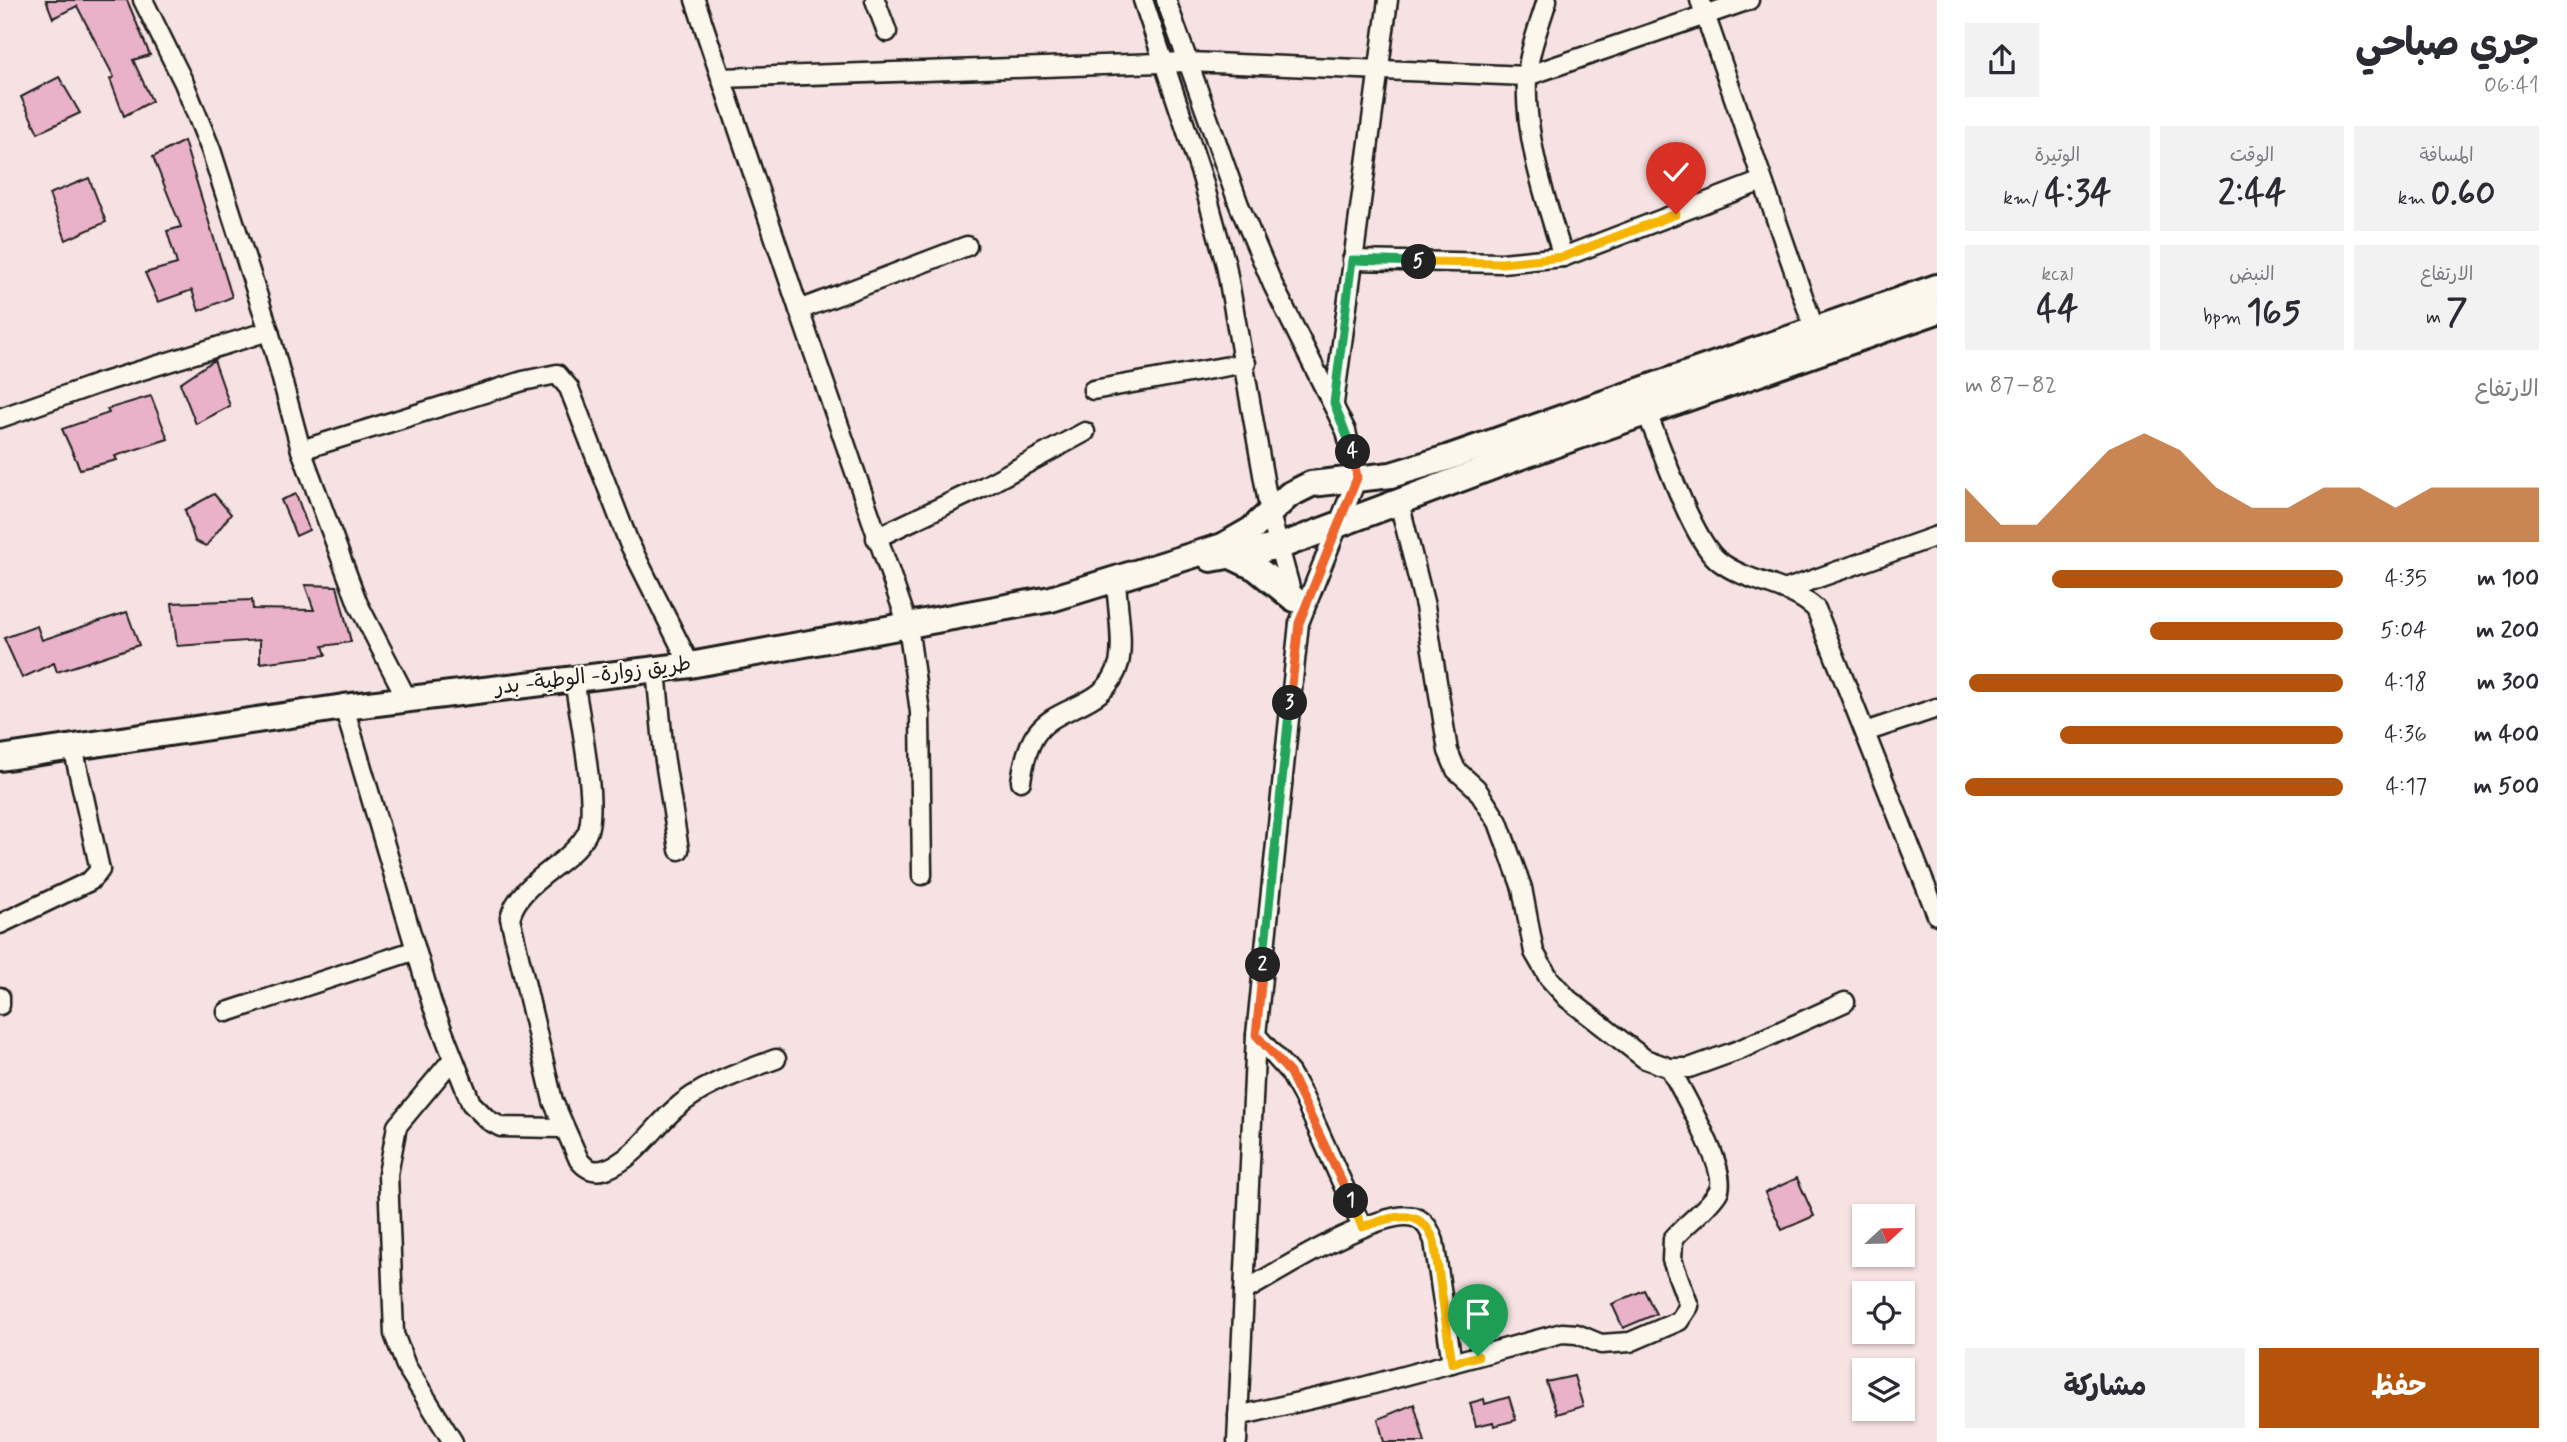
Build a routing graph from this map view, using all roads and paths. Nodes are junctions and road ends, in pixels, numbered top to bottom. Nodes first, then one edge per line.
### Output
1 (143, 0) edge
2 (695, 0) edge
3 (875, 0) edge
4 (1143, 0) edge
5 (1166, 0) edge
6 (1388, 0) edge
7 (1546, 0) edge
8 (1749, 0) edge
9 (1702, 8) edge
10 (887, 32) dead end
11 (1188, 62) junction
12 (1163, 63) junction
13 (1378, 68) junction
14 (1527, 76) junction
15 (721, 78) junction
16 (1762, 181) junction
17 (967, 246) dead end
18 (1563, 257) junction
19 (1352, 260) junction
20 (1937, 287) edge
21 (799, 310) junction
22 (1937, 311) edge
23 (269, 331) junction
24 (1815, 331) junction
25 (1246, 363) junction
26 (1093, 390) dead end
27 (1334, 403) junction
28 (1647, 414) junction
29 (0, 418) edge
30 (1085, 432) dead end
31 (301, 450) junction
32 (1357, 478) junction
33 (1399, 502) junction
34 (1270, 514) junction
35 (1339, 525) junction
36 (1937, 536) edge
37 (876, 538) junction
38 (1281, 546) junction
39 (1233, 557) junction
40 (1179, 562) junction
41 (1116, 581) junction
42 (1784, 590) junction
43 (1293, 598) junction
44 (1299, 623) junction
45 (908, 625) junction
46 (690, 665) junction
47 (656, 670) junction
48 (574, 679) junction
49 (407, 699) junction
50 (344, 707) junction
51 (1937, 708) edge
52 (1865, 732) junction
53 (74, 747) junction
54 (0, 758) edge
55 (1021, 781) dead end
56 (679, 850) dead end
57 (922, 875) dead end
58 (1937, 915) edge
59 (0, 924) edge
60 (416, 950) junction
61 (0, 997) edge
62 (1845, 1002) dead end
63 (0, 1005) edge
64 (227, 1012) dead end
65 (1256, 1035) junction
66 (776, 1059) dead end
67 (452, 1060) junction
68 (1670, 1068) junction
69 (562, 1128) junction
70 (1362, 1227) junction
71 (1244, 1291) junction
72 (1452, 1363) junction
73 (1238, 1416) junction
74 (453, 1442) edge
75 (1237, 1442) edge

1 - 23 street
2 - 15 street
3 - 10 street
4 - 12 street
5 - 11 street
6 - 13 street
7 - 14 street
8 - 9 street
9 - 14 street
9 - 16 street
11 - 12 street
11 - 13 street
11 - 27 street
12 - 15 street
12 - 25 street
13 - 14 street
13 - 19 street
14 - 18 street
15 - 21 street
16 - 18 street
16 - 24 street
17 - 21 street
18 - 19 street
19 - 27 street
20 - 24 highway
21 - 37 street
22 - 28 highway
23 - 29 street
23 - 31 street
24 - 32 highway
25 - 26 street
25 - 34 street
27 - 32 street
28 - 33 highway
28 - 42 street
30 - 37 street
31 - 46 street
31 - 49 street
32 - 34 highway
32 - 35 street
33 - 35 highway
33 - 68 street
34 - 38 street
34 - 40 highway
35 - 38 highway
35 - 44 street
36 - 42 street
37 - 45 street
38 - 39 highway
38 - 43 street
39 - 40 highway
39 - 43 highway
40 - 41 highway, طريق زوارة- الوطية- بدر
41 - 45 highway, طريق زوارة- الوطية- بدر
41 - 55 street
42 - 52 street
43 - 44 street
44 - 65 street
45 - 46 highway, طريق زوارة- الوطية- بدر
45 - 57 street
46 - 47 highway, طريق زوارة- الوطية- بدر
47 - 48 highway, طريق زوارة- الوطية- بدر
47 - 56 street
48 - 49 highway, طريق زوارة- الوطية- بدر
48 - 69 street
49 - 50 highway, طريق زوارة- الوطية- بدر
50 - 53 highway, طريق زوارة- الوطية- بدر
50 - 60 street
51 - 52 street
52 - 58 street
53 - 54 highway, طريق زوارة- الوطية- بدر
53 - 59 street
60 - 64 street
60 - 67 street
61 - 63 street
62 - 68 street
65 - 70 street
65 - 71 street
66 - 69 street
67 - 69 street
67 - 74 street
68 - 72 street
70 - 71 street
70 - 72 street
71 - 73 street
72 - 73 street
73 - 75 street

